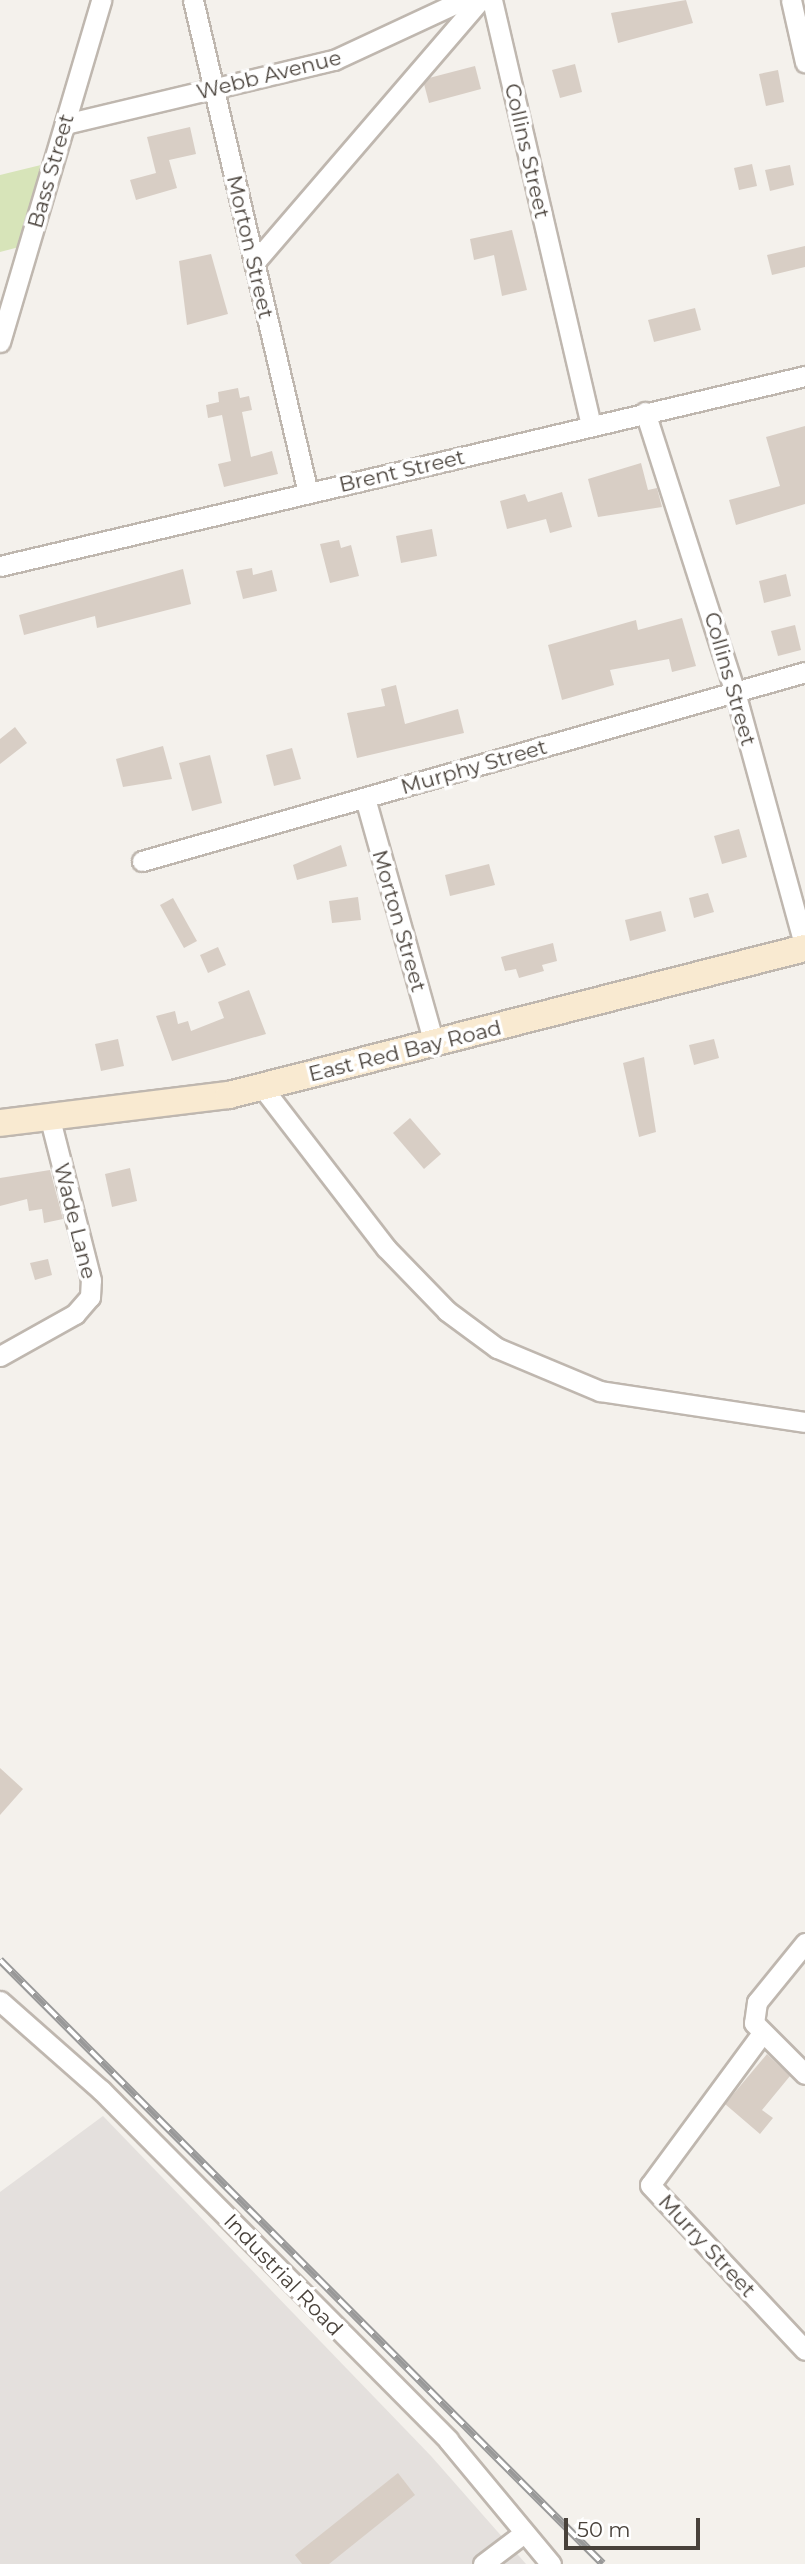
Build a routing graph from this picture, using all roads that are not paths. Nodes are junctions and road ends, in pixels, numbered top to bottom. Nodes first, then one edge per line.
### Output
1 (101, 0) edge
2 (193, 0) edge
3 (463, 0) edge
4 (480, 0) edge
5 (492, 0) edge
6 (791, 0) edge
7 (805, 62) edge
8 (214, 89) junction
9 (65, 124) junction
10 (254, 263) junction
11 (0, 342) edge
12 (805, 376) edge
13 (645, 412) junction
14 (592, 425) junction
15 (308, 493) junction
16 (0, 566) edge
17 (805, 672) edge
18 (735, 692) junction
19 (365, 798) junction
20 (142, 861) dead end
21 (805, 948) edge
22 (434, 1044) junction
23 (262, 1087) junction
24 (50, 1119) junction
25 (0, 1123) edge
26 (0, 1356) edge
27 (805, 1422) edge
28 (805, 1943) edge
29 (0, 2001) edge
30 (760, 2036) junction
31 (805, 2074) edge
32 (805, 2350) edge
33 (524, 2533) junction
34 (483, 2564) edge
35 (551, 2564) edge

1 - 9 street, Bass Street
2 - 8 street, Morton Street
3 - 8 street, Webb Avenue
4 - 10 street
5 - 14 street, Collins Street
6 - 7 street
8 - 9 street, Webb Avenue
8 - 10 street, Morton Street
9 - 11 street, Bass Street
10 - 15 street, Morton Street
12 - 13 street, Brent Street
13 - 14 street, Brent Street
13 - 18 street, Collins Street
14 - 15 street, Brent Street
15 - 16 street, Brent Street
17 - 18 street, Murphy Street
18 - 19 street, Murphy Street
18 - 21 street, Collins Street
19 - 20 street, Murphy Street
19 - 22 street, Morton Street
21 - 22 street, East Red Bay Road
22 - 23 street, East Red Bay Road
23 - 24 street, East Red Bay Road
23 - 27 street
24 - 25 street, East Red Bay Road
24 - 26 street, Wade Lane
28 - 30 street
29 - 33 street, Industrial Road
30 - 31 street
30 - 32 street, Murry Street
33 - 34 street
33 - 35 street, Industrial Road

